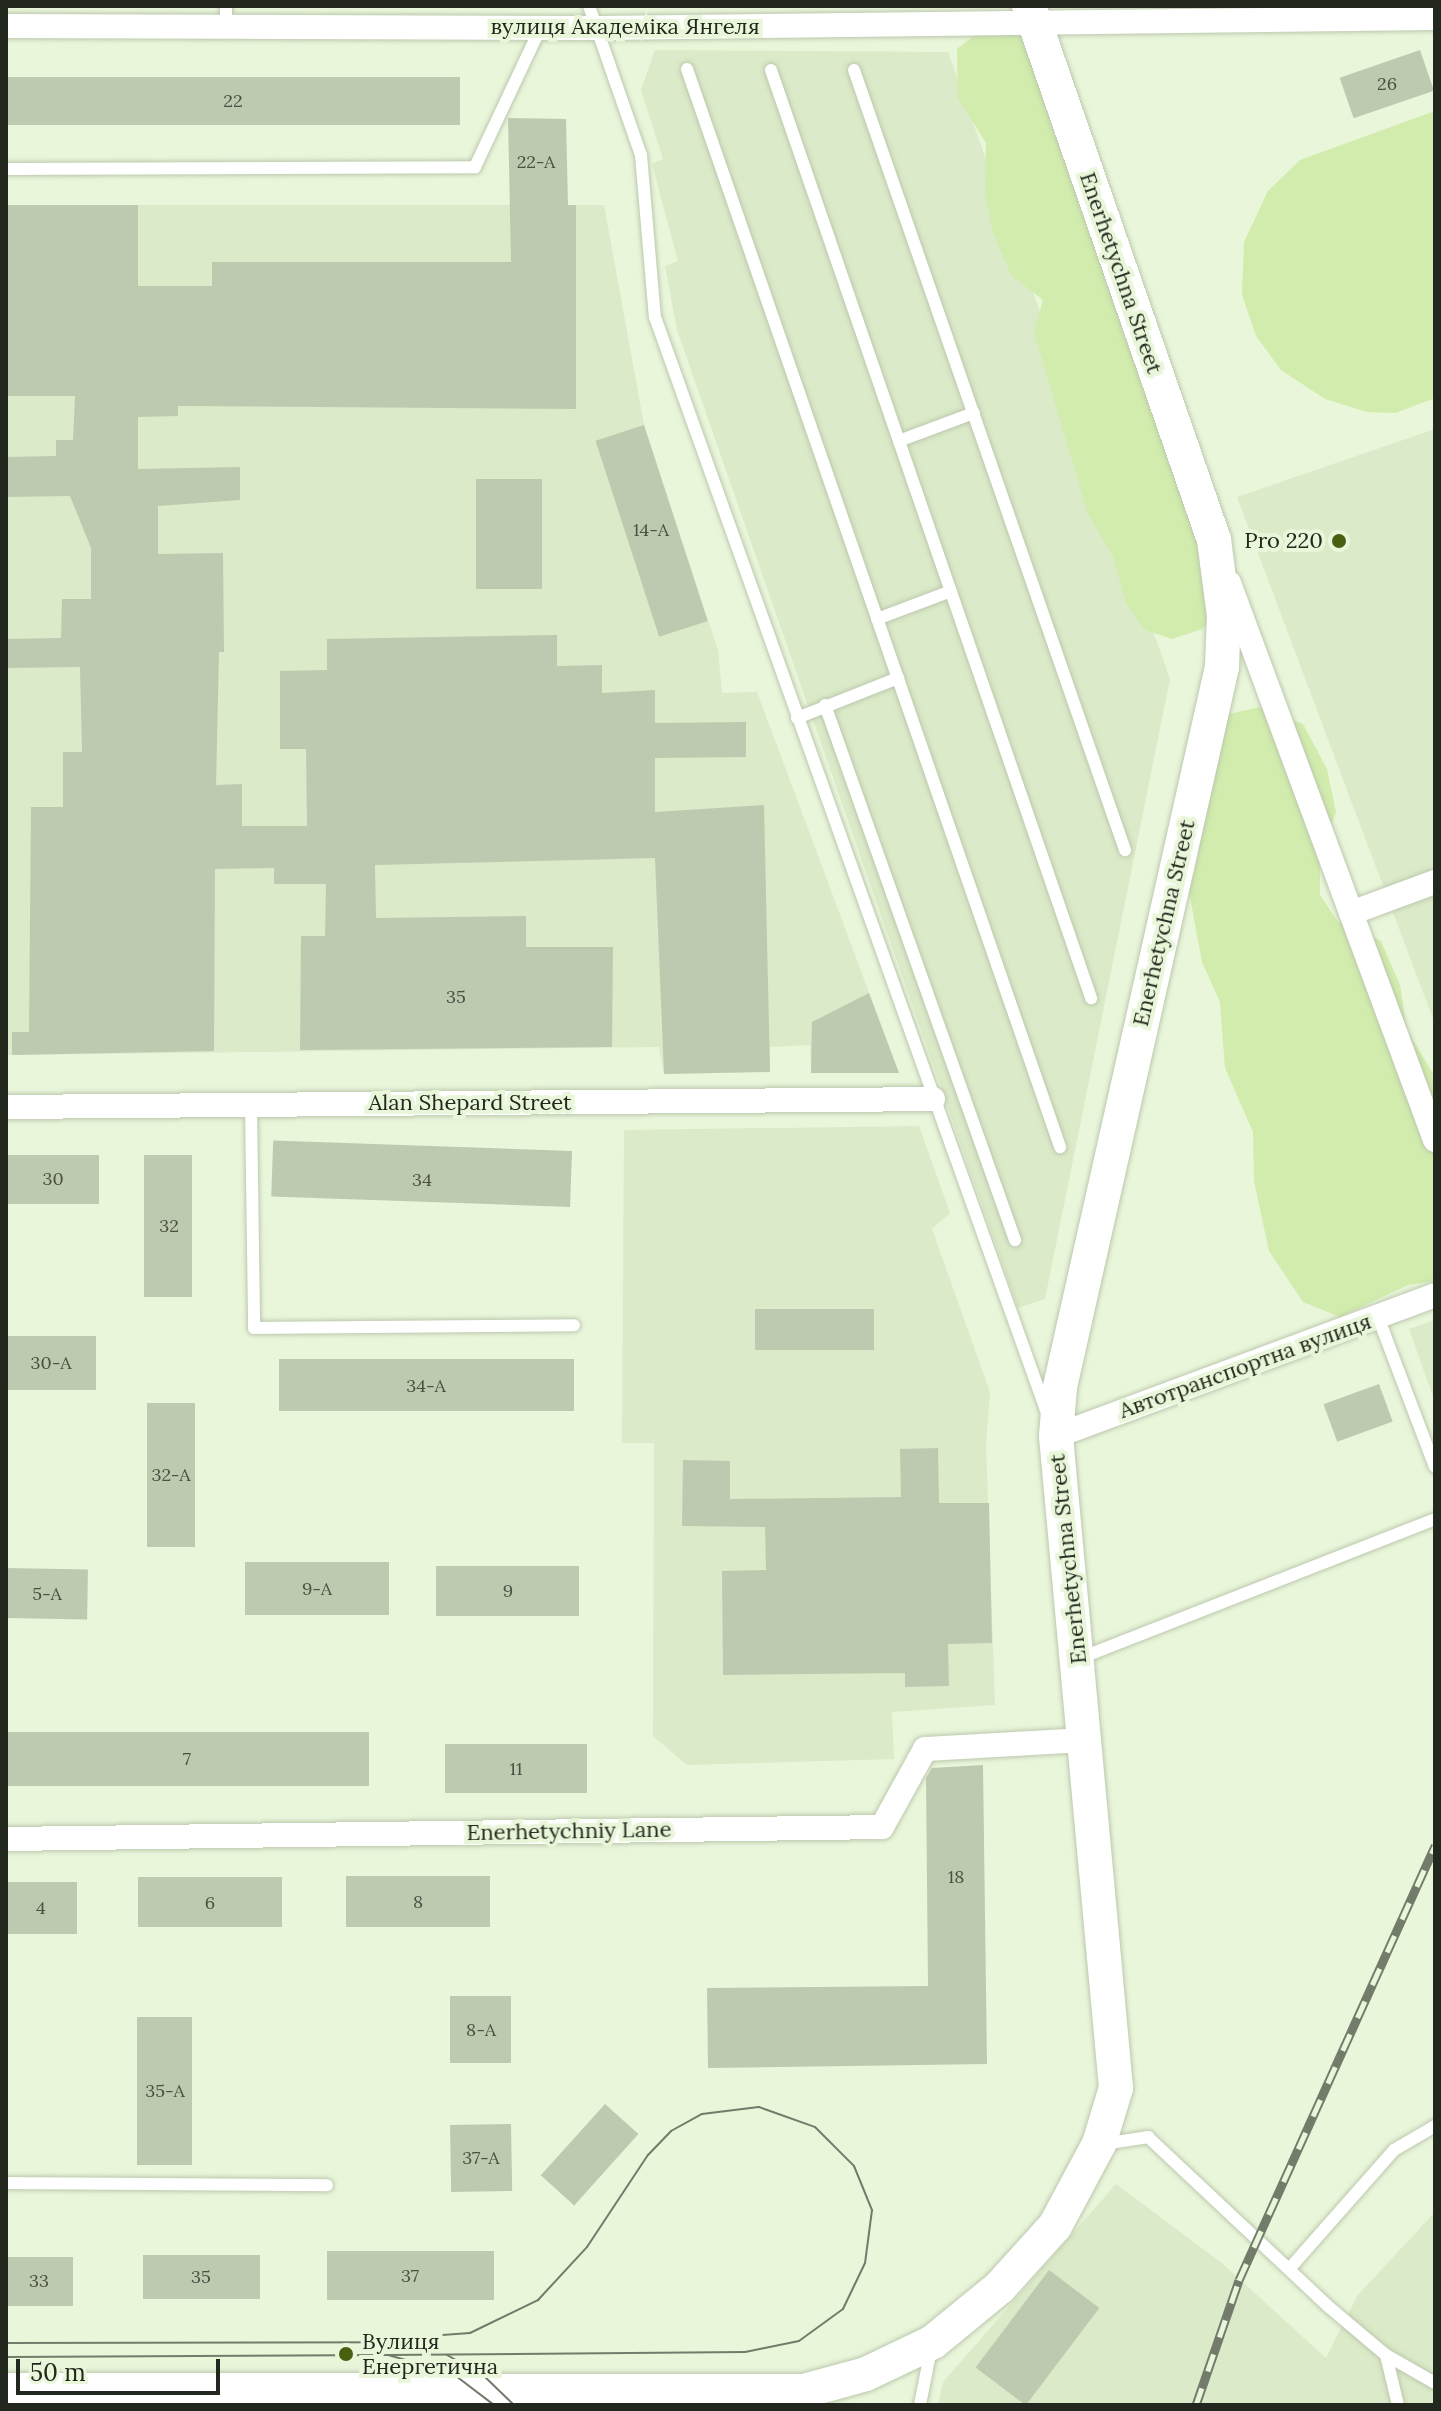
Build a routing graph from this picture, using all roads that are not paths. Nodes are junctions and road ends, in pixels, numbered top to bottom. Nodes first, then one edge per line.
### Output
1 (1283, 13) edge
2 (1032, 14) edge
3 (226, 16) edge
4 (593, 17) edge
5 (1435, 18) edge
6 (6, 26) edge
7 (541, 27) junction
8 (687, 69) dead end
9 (771, 70) dead end
10 (854, 70) dead end
11 (6, 169) edge
12 (974, 413) junction
13 (899, 441) junction
14 (1214, 540) junction
15 (951, 591) junction
16 (877, 619) junction
17 (898, 678) junction
18 (825, 705) junction
19 (797, 718) junction
20 (1125, 850) dead end
21 (1435, 882) edge
22 (1351, 913) junction
23 (1091, 998) dead end
24 (933, 1099) junction
25 (251, 1105) junction
26 (6, 1107) edge
27 (1435, 1140) edge
28 (1060, 1147) dead end
29 (1015, 1240) dead end
30 (1435, 1295) edge
31 (1378, 1317) junction
32 (574, 1325) dead end
33 (1056, 1436) junction
34 (1435, 1467) edge
35 (1435, 1519) edge
36 (1078, 1659) junction
37 (1086, 1740) junction
38 (6, 1839) edge
39 (1435, 2126) edge
40 (1099, 2144) junction
41 (6, 2183) edge
42 (327, 2185) dead end
43 (1290, 2268) junction
44 (933, 2342) junction
45 (1386, 2355) junction
46 (1435, 2383) edge
47 (6, 2390) edge
48 (328, 2397) edge
49 (920, 2405) edge
50 (1398, 2405) edge

1 - 2 street, вулиця Академіка Янгеля
1 - 5 street, вулиця Академіка Янгеля
2 - 4 street, вулиця Академіка Янгеля
2 - 14 main road, Enerhetychna Street
3 - 6 street, вулиця Академіка Янгеля
3 - 7 street, вулиця Академіка Янгеля
4 - 7 street, вулиця Академіка Янгеля
4 - 19 lane
7 - 11 lane
8 - 16 lane
9 - 13 lane
10 - 12 lane
12 - 13 lane
12 - 20 lane
13 - 15 lane
14 - 22 street, Enerhetychna Street
14 - 33 main road, Enerhetychna Street
15 - 16 lane
15 - 23 lane
16 - 17 lane
17 - 18 lane
17 - 28 lane
18 - 19 lane
18 - 29 lane
19 - 24 lane
21 - 22 street
22 - 27 street, Enerhetychna Street
24 - 25 street, Alan Shepard Street
24 - 33 lane
25 - 26 street, Alan Shepard Street
25 - 32 lane
30 - 31 street, Автотранспортна вулиця
31 - 33 street, Автотранспортна вулиця
31 - 34 lane
33 - 36 main road, Enerhetychna Street
35 - 36 lane
36 - 37 main road, Enerhetychna Street
37 - 38 street, Enerhetychniy Lane
37 - 40 main road, Enerhetychna Street
39 - 43 lane
40 - 43 lane
40 - 44 main road, Enerhetychna Street
41 - 42 lane
43 - 45 lane
44 - 48 main road, Enerhetychna Street
44 - 49 lane
45 - 46 lane
45 - 50 lane
47 - 48 main road, Enerhetychna Street

